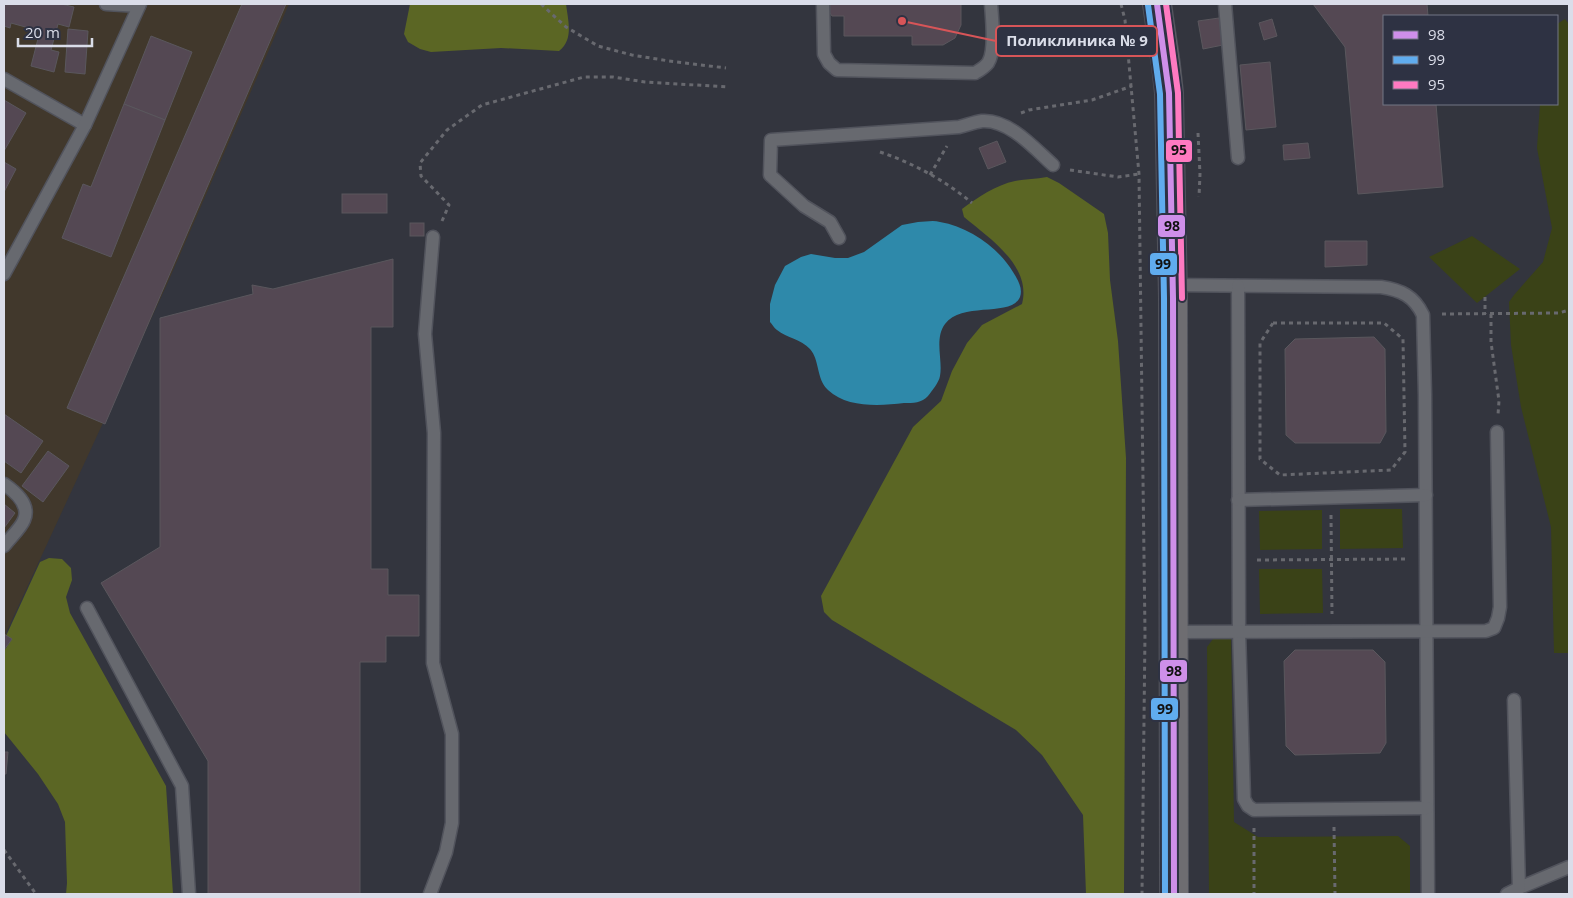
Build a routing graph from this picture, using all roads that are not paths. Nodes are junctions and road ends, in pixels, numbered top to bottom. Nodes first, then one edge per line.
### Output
1 (106, 4) edge
2 (823, 4) edge
3 (991, 4) edge
4 (1157, 4) edge
5 (1225, 4) edge
6 (139, 5) edge
7 (4, 79) edge
8 (85, 126) junction
9 (1238, 158) dead end
10 (1052, 165) road end
11 (433, 237) road end
12 (839, 238) dead end
13 (4, 274) edge
14 (1173, 285) junction
15 (1238, 286) junction
16 (1498, 432) road end
17 (4, 484) edge
18 (1426, 495) junction
19 (1238, 500) junction
20 (4, 546) edge
21 (87, 608) dead end
22 (1239, 631) junction
23 (1426, 631) junction
24 (1174, 632) junction
25 (1514, 700) dead end
26 (1427, 808) junction
27 (1569, 868) edge
28 (1513, 891) edge
29 (189, 894) edge
30 (430, 894) edge
31 (1174, 894) edge
32 (1428, 894) edge

1 - 6 lane
2 - 3 lane
4 - 14 main road
5 - 9 lane
6 - 8 lane
7 - 8 lane
8 - 13 lane
10 - 12 lane
11 - 30 lane
14 - 15 lane
14 - 24 main road
15 - 18 lane
15 - 19 lane
16 - 23 lane
17 - 20 lane
18 - 19 lane
18 - 23 lane
19 - 22 lane
21 - 29 lane
22 - 23 lane
22 - 24 lane
22 - 26 lane
23 - 26 lane
24 - 31 main road
25 - 28 lane
26 - 32 lane
27 - 28 lane

